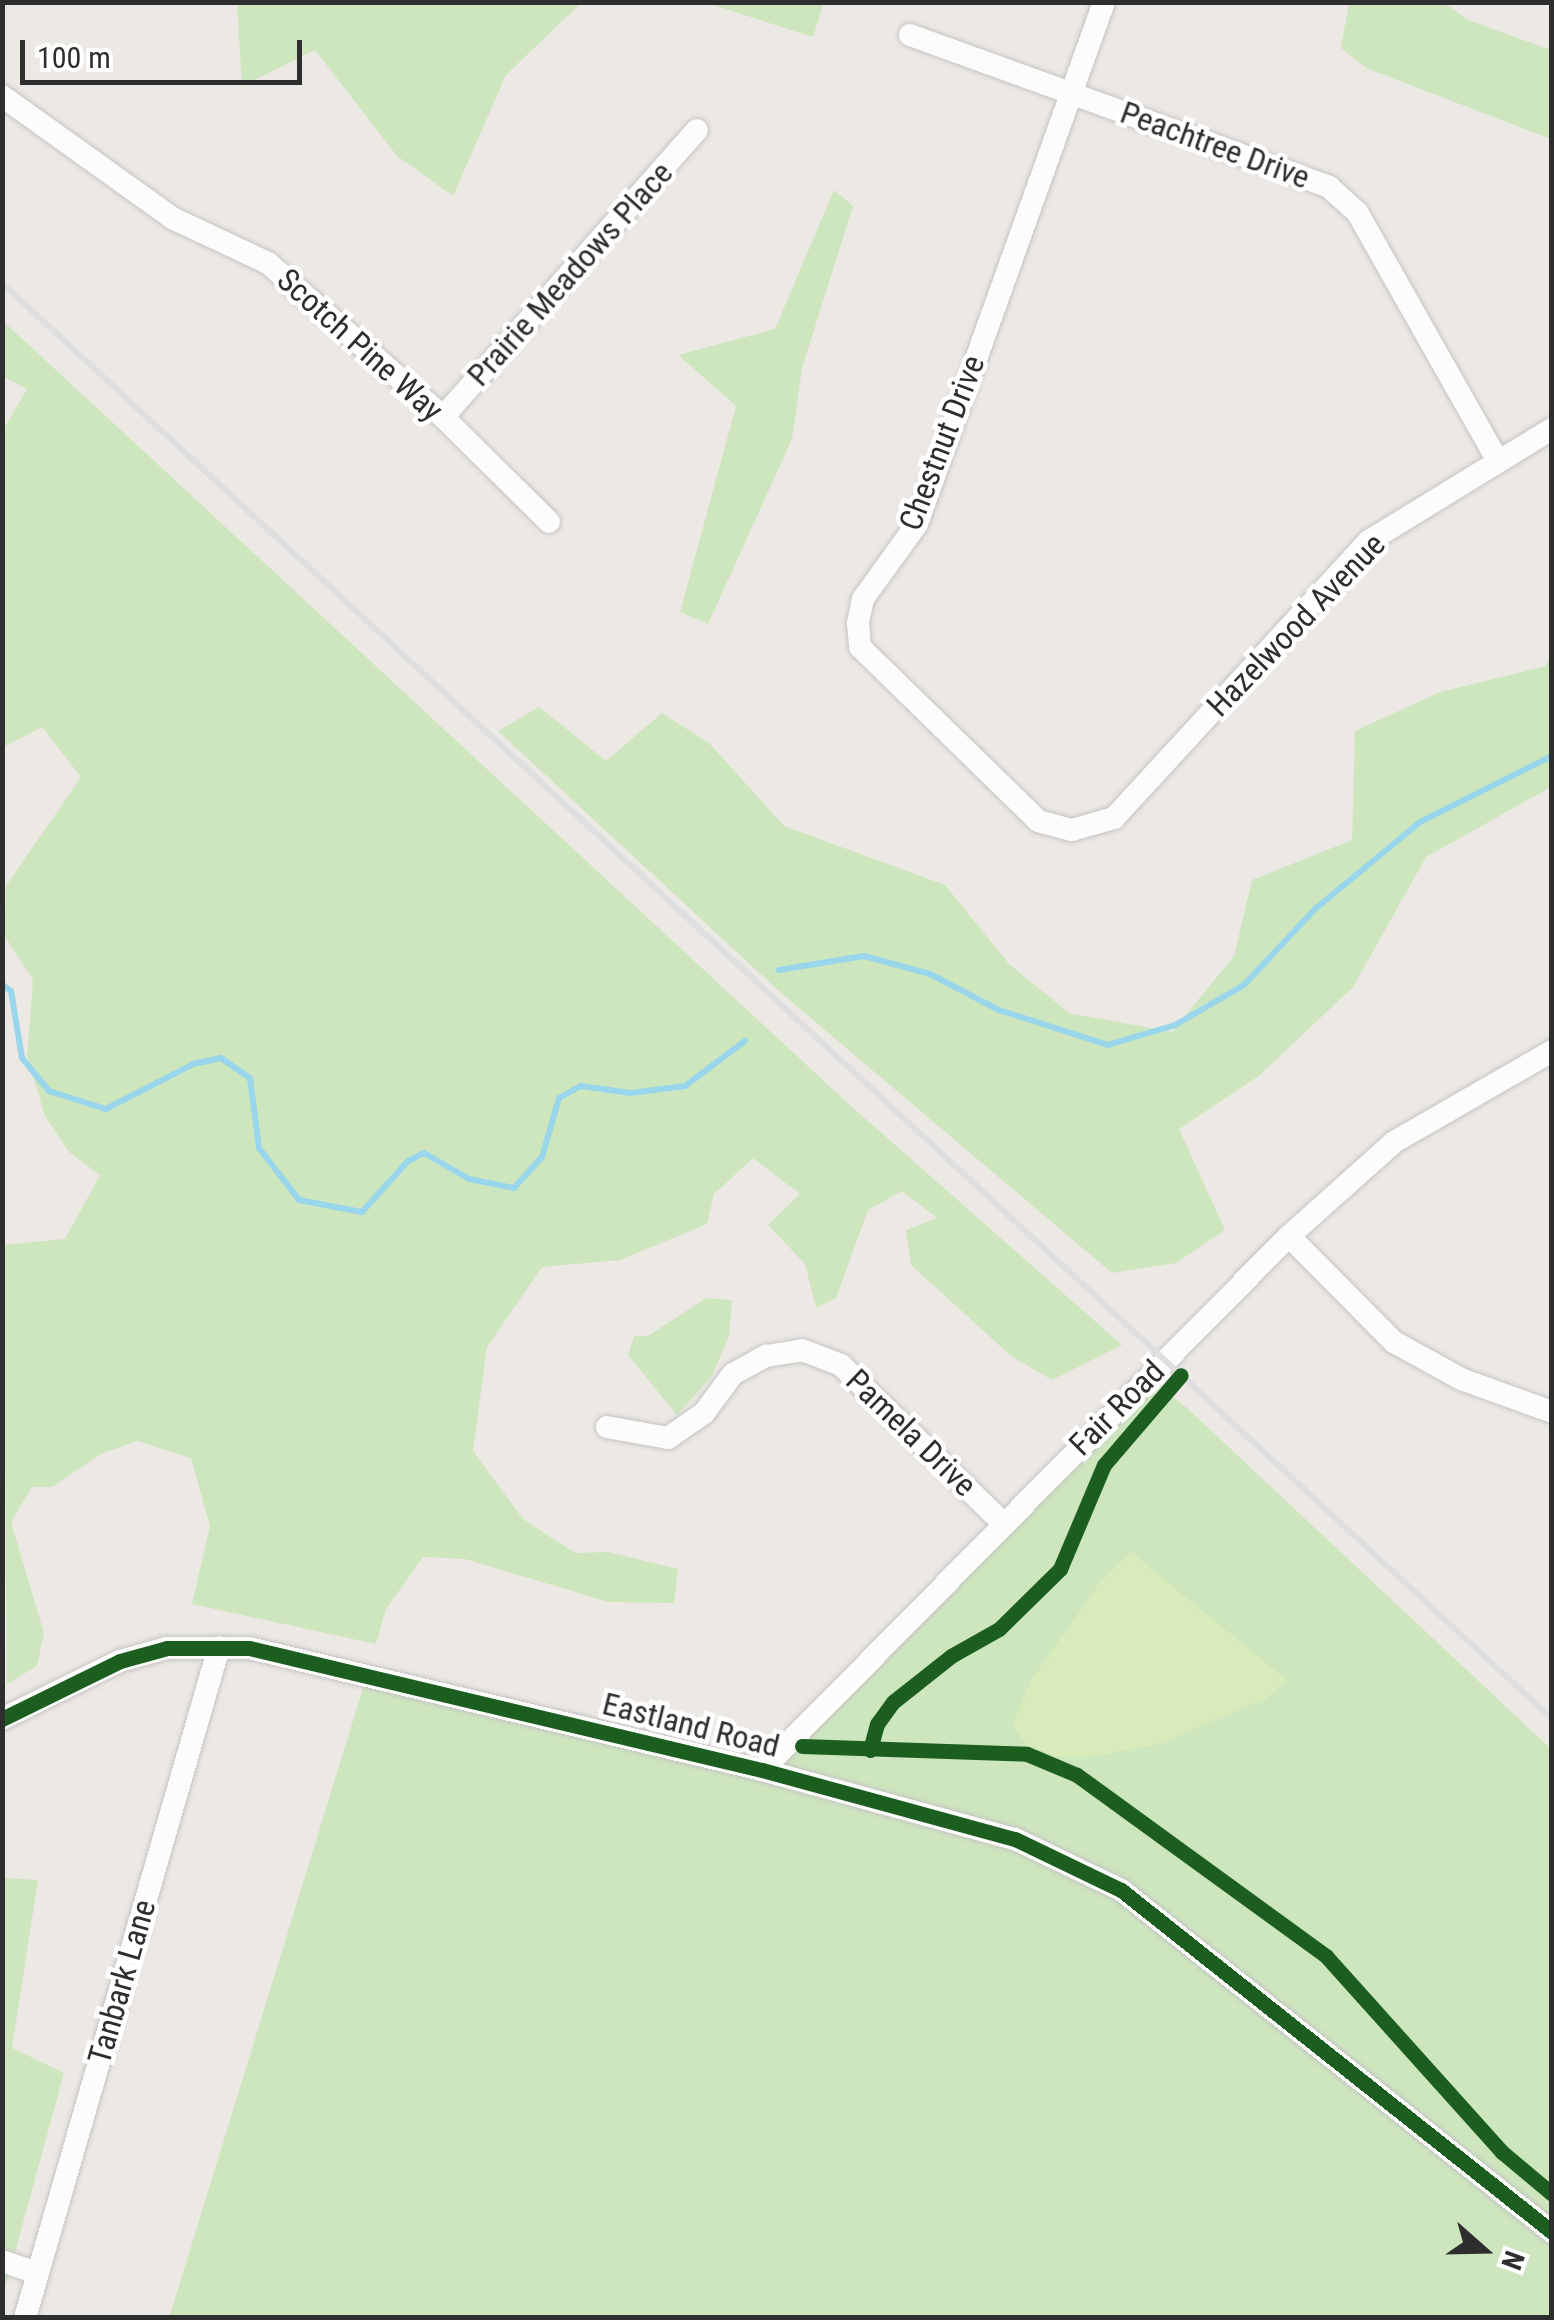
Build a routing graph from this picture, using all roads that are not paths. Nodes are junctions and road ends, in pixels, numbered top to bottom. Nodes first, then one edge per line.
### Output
1 (1104, 2) edge
2 (910, 34) dead end
3 (1070, 92) junction
4 (2, 96) edge
5 (697, 130) dead end
6 (442, 417) junction
7 (1552, 429) edge
8 (1497, 459) junction
9 (548, 522) dead end
10 (1114, 818) joint
11 (1552, 1051) edge
12 (1289, 1236) junction
13 (1552, 1412) edge
14 (606, 1427) dead end
15 (1003, 1523) junction
16 (219, 1648) junction
17 (2, 1719) edge
18 (762, 1770) junction
19 (1552, 2232) edge
20 (2, 2261) edge
21 (37, 2273) junction
22 (25, 2318) edge

1 - 3 street, Chestnut Drive
2 - 3 street, Peachtree Drive
3 - 8 street, Peachtree Drive
3 - 10 street, Chestnut Drive
4 - 6 street, Scotch Pine Way
5 - 6 street, Prairie Meadows Place
6 - 9 street, Scotch Pine Way
7 - 8 street, Hazelwood Avenue
8 - 10 street, Hazelwood Avenue
11 - 12 street, Fair Road
12 - 13 street
12 - 15 street, Fair Road
14 - 15 street, Pamela Drive
15 - 18 street, Fair Road
16 - 17 street, Eastland Road
16 - 18 street, Eastland Road
16 - 21 street, Tanbark Lane
18 - 19 street, Eastland Road
20 - 21 street
21 - 22 street, Tanbark Lane

